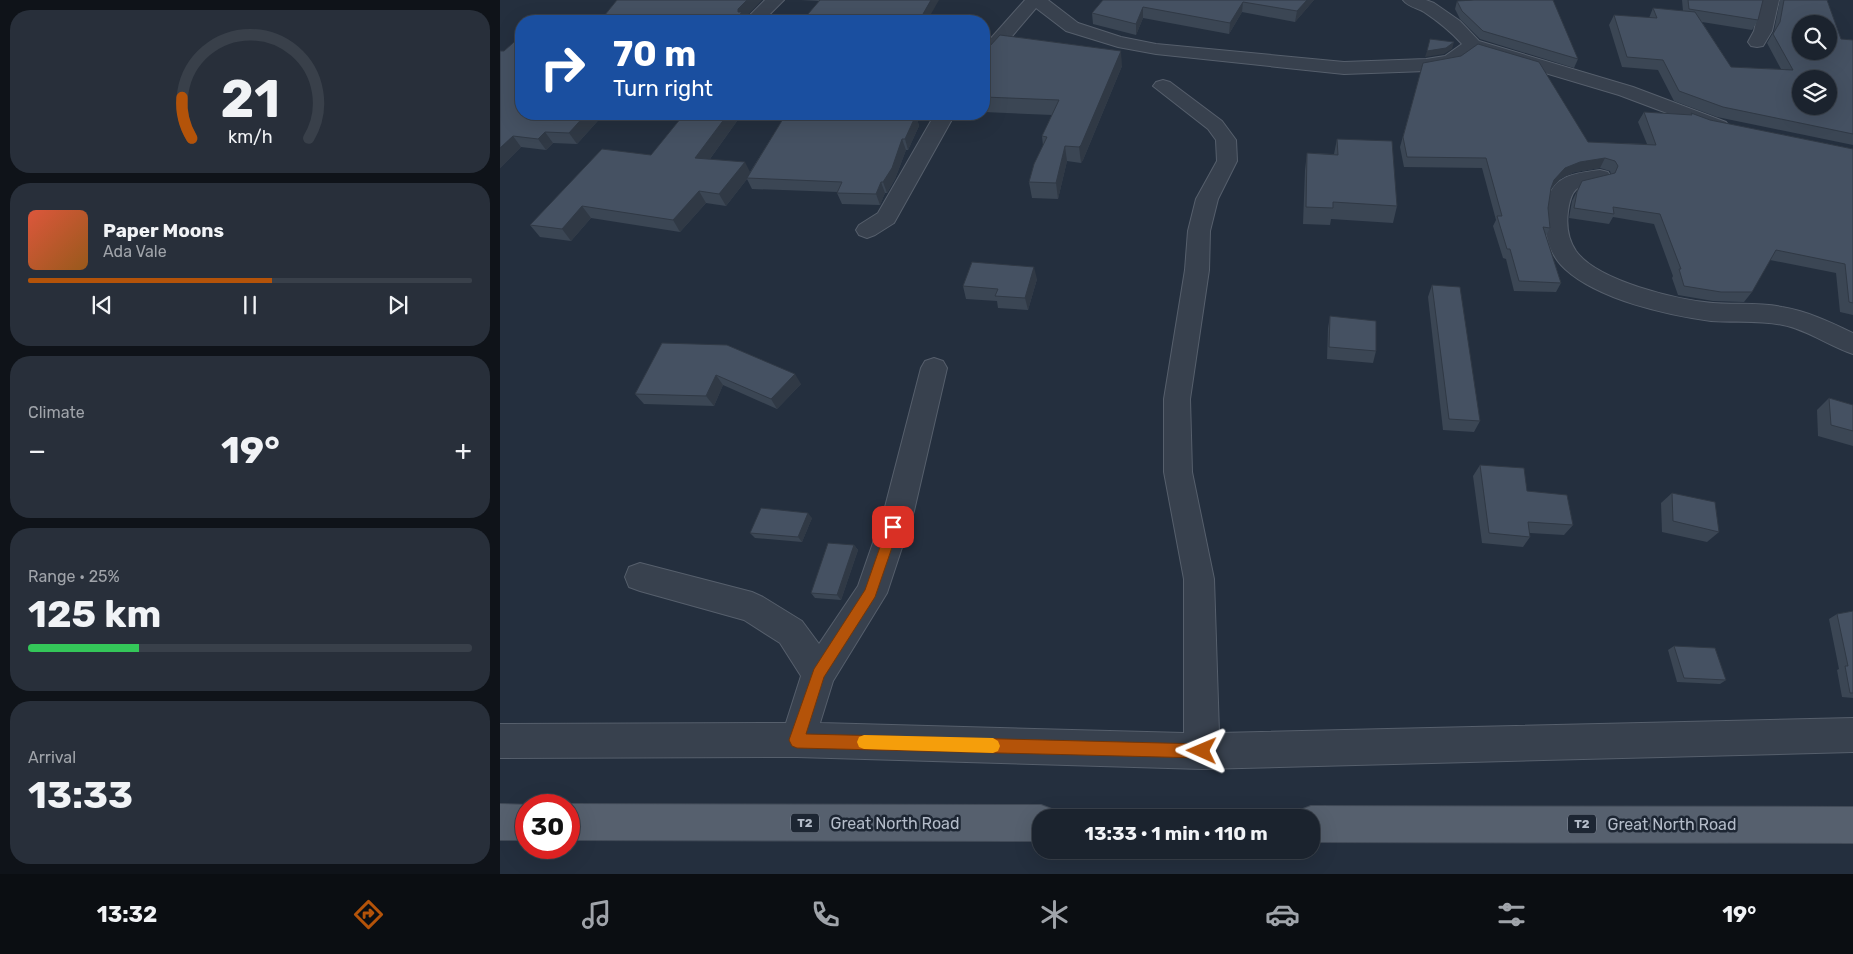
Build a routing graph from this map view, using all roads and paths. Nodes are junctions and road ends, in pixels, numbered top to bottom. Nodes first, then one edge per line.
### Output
1 (775, 0) edge
2 (1036, 0) edge
3 (1770, 0) edge
4 (1424, 2) edge
5 (759, 15) edge
6 (1757, 42) dead end
7 (1473, 45) junction
8 (990, 50) edge
9 (1163, 86) dead end
10 (942, 120) edge
11 (1739, 130) edge
12 (1600, 177) edge
13 (867, 230) dead end
14 (1853, 344) edge
15 (934, 368) dead end
16 (640, 578) dead end
17 (819, 673) junction
18 (1853, 735) edge
19 (797, 740) junction
20 (500, 741) edge
21 (1202, 751) junction
22 (500, 822) edge
23 (515, 822) edge
24 (580, 822) edge
25 (1032, 823) edge
26 (1320, 824) edge
27 (1853, 825) edge

1 - 5 street
2 - 7 street
2 - 8 street
3 - 6 street
4 - 7 street
7 - 11 street
9 - 21 street
10 - 13 street
12 - 14 street
15 - 17 street
16 - 17 street
17 - 19 street
18 - 21 street
19 - 20 street
19 - 21 street
22 - 23 main road
24 - 25 main road, Great North Road / T2
26 - 27 main road, Great North Road / T2

